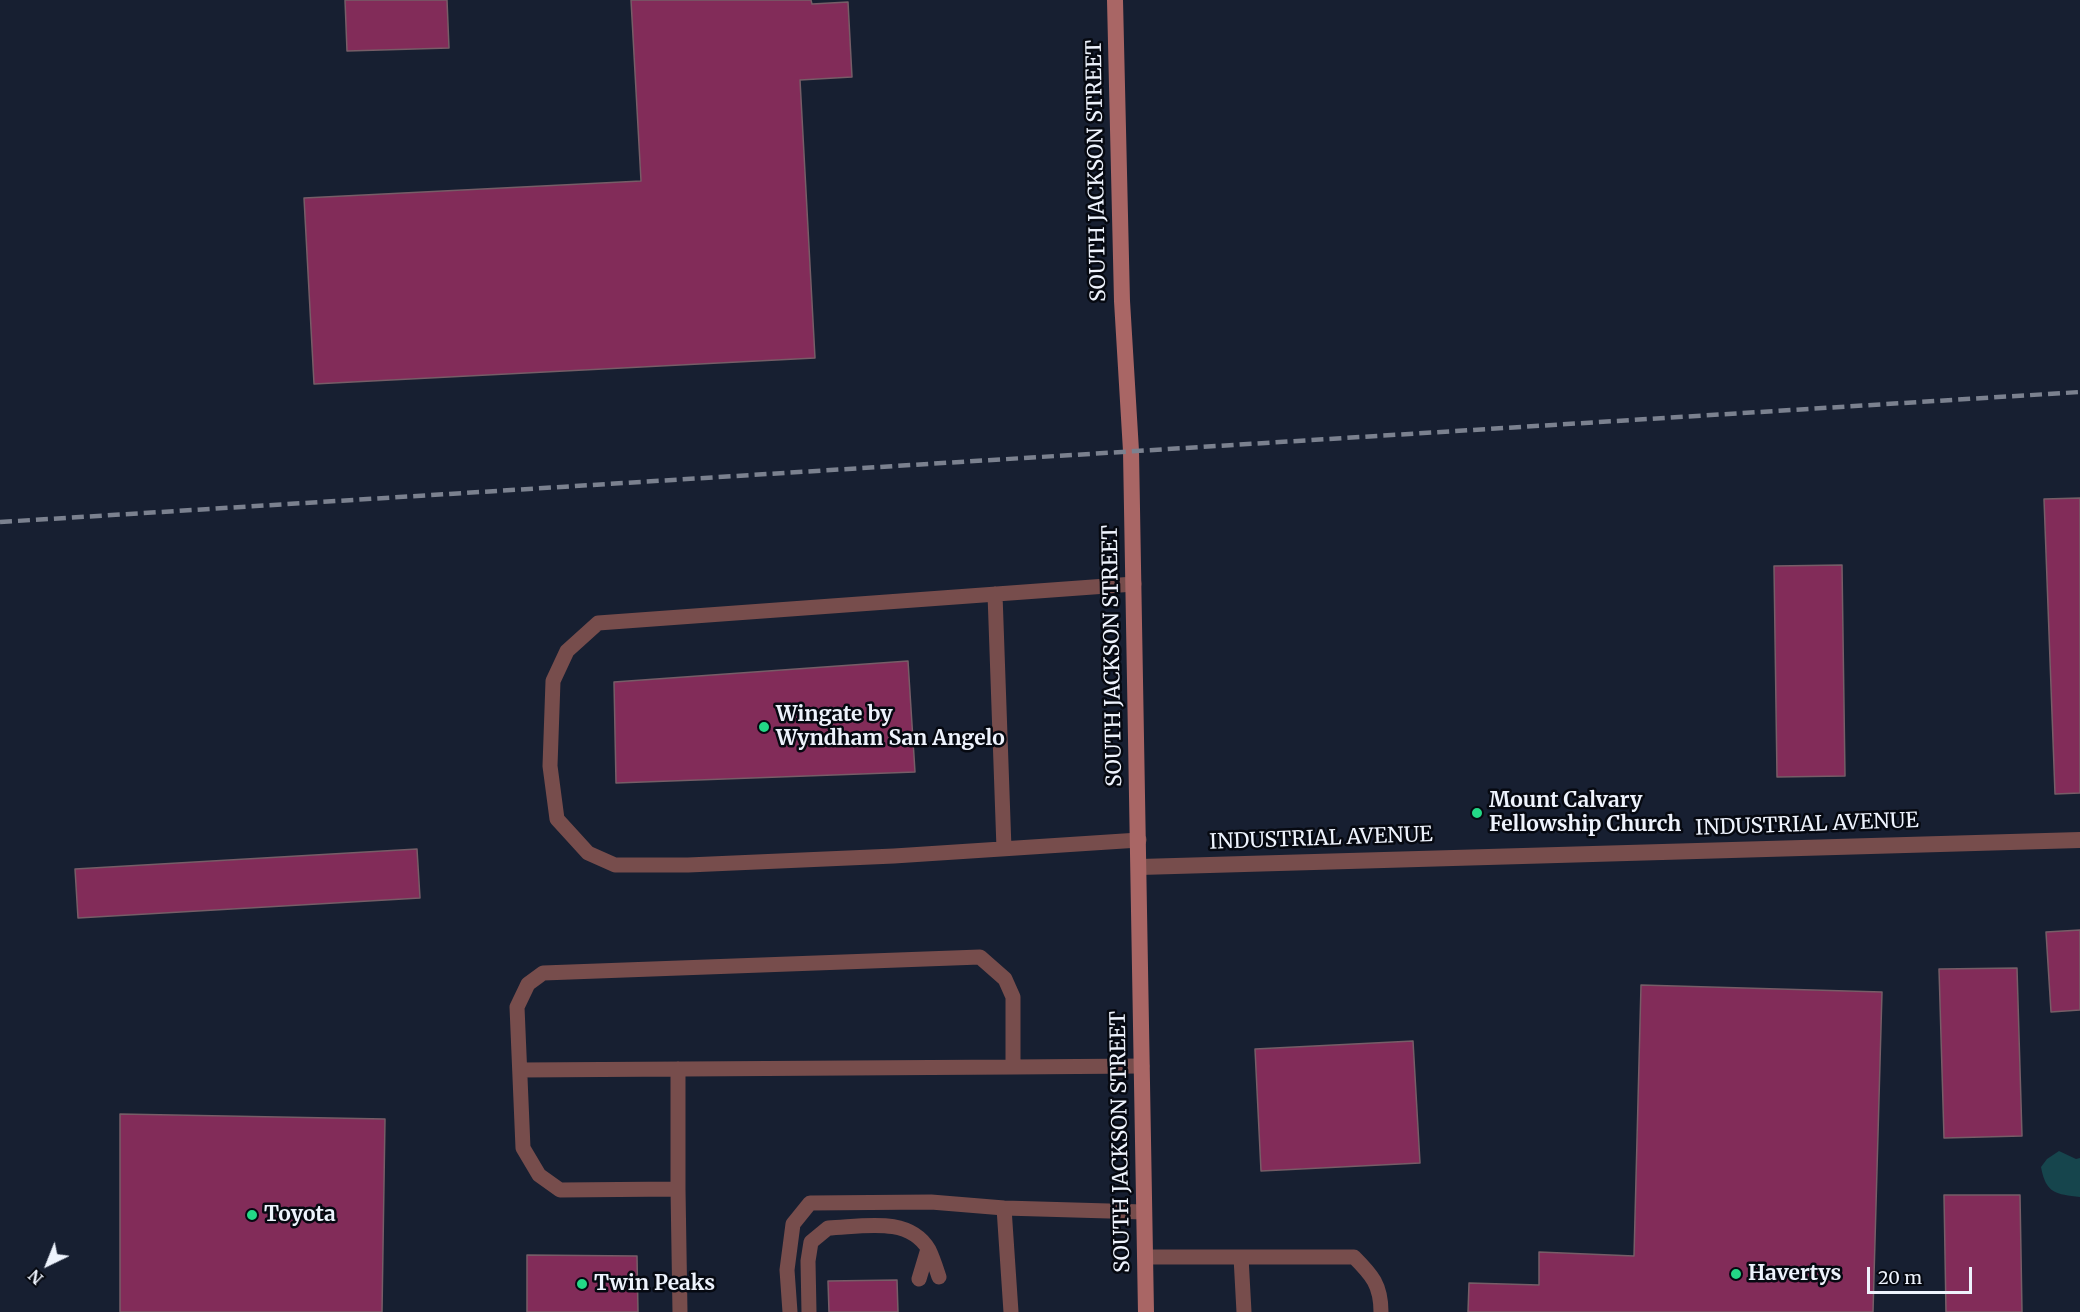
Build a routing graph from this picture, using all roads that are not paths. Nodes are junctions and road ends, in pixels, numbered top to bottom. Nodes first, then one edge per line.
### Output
1 (1115, 0) edge
2 (1134, 584) junction
3 (995, 594) junction
4 (1139, 840) junction
5 (2080, 840) edge
6 (1004, 849) junction
7 (1140, 867) junction
8 (1142, 1066) junction
9 (1012, 1067) junction
10 (678, 1069) junction
11 (520, 1070) junction
12 (678, 1189) junction
13 (1004, 1208) junction
14 (1144, 1212) junction
15 (928, 1249) junction
16 (1145, 1257) junction
17 (1241, 1257) junction
18 (939, 1277) dead end
19 (919, 1279) dead end
20 (680, 1312) edge
21 (790, 1312) edge
22 (810, 1312) edge
23 (1011, 1312) edge
24 (1146, 1312) edge
25 (1244, 1312) edge
26 (1381, 1312) edge

1 - 2 main road, SOUTH JACKSON STREET
2 - 3 lane
2 - 4 main road, SOUTH JACKSON STREET
3 - 6 lane
3 - 6 lane
4 - 6 lane
4 - 7 main road, SOUTH JACKSON STREET
5 - 7 street, INDUSTRIAL AVENUE
7 - 8 main road, SOUTH JACKSON STREET
8 - 9 lane
8 - 14 main road, SOUTH JACKSON STREET
9 - 10 lane
9 - 11 lane
10 - 11 lane
10 - 12 lane
11 - 12 lane
12 - 20 lane
13 - 14 lane
13 - 21 lane
13 - 23 lane
14 - 16 main road, SOUTH JACKSON STREET
15 - 18 lane
15 - 19 lane
15 - 22 lane
16 - 17 lane
16 - 24 main road, SOUTH JACKSON STREET
17 - 25 lane
17 - 26 lane

